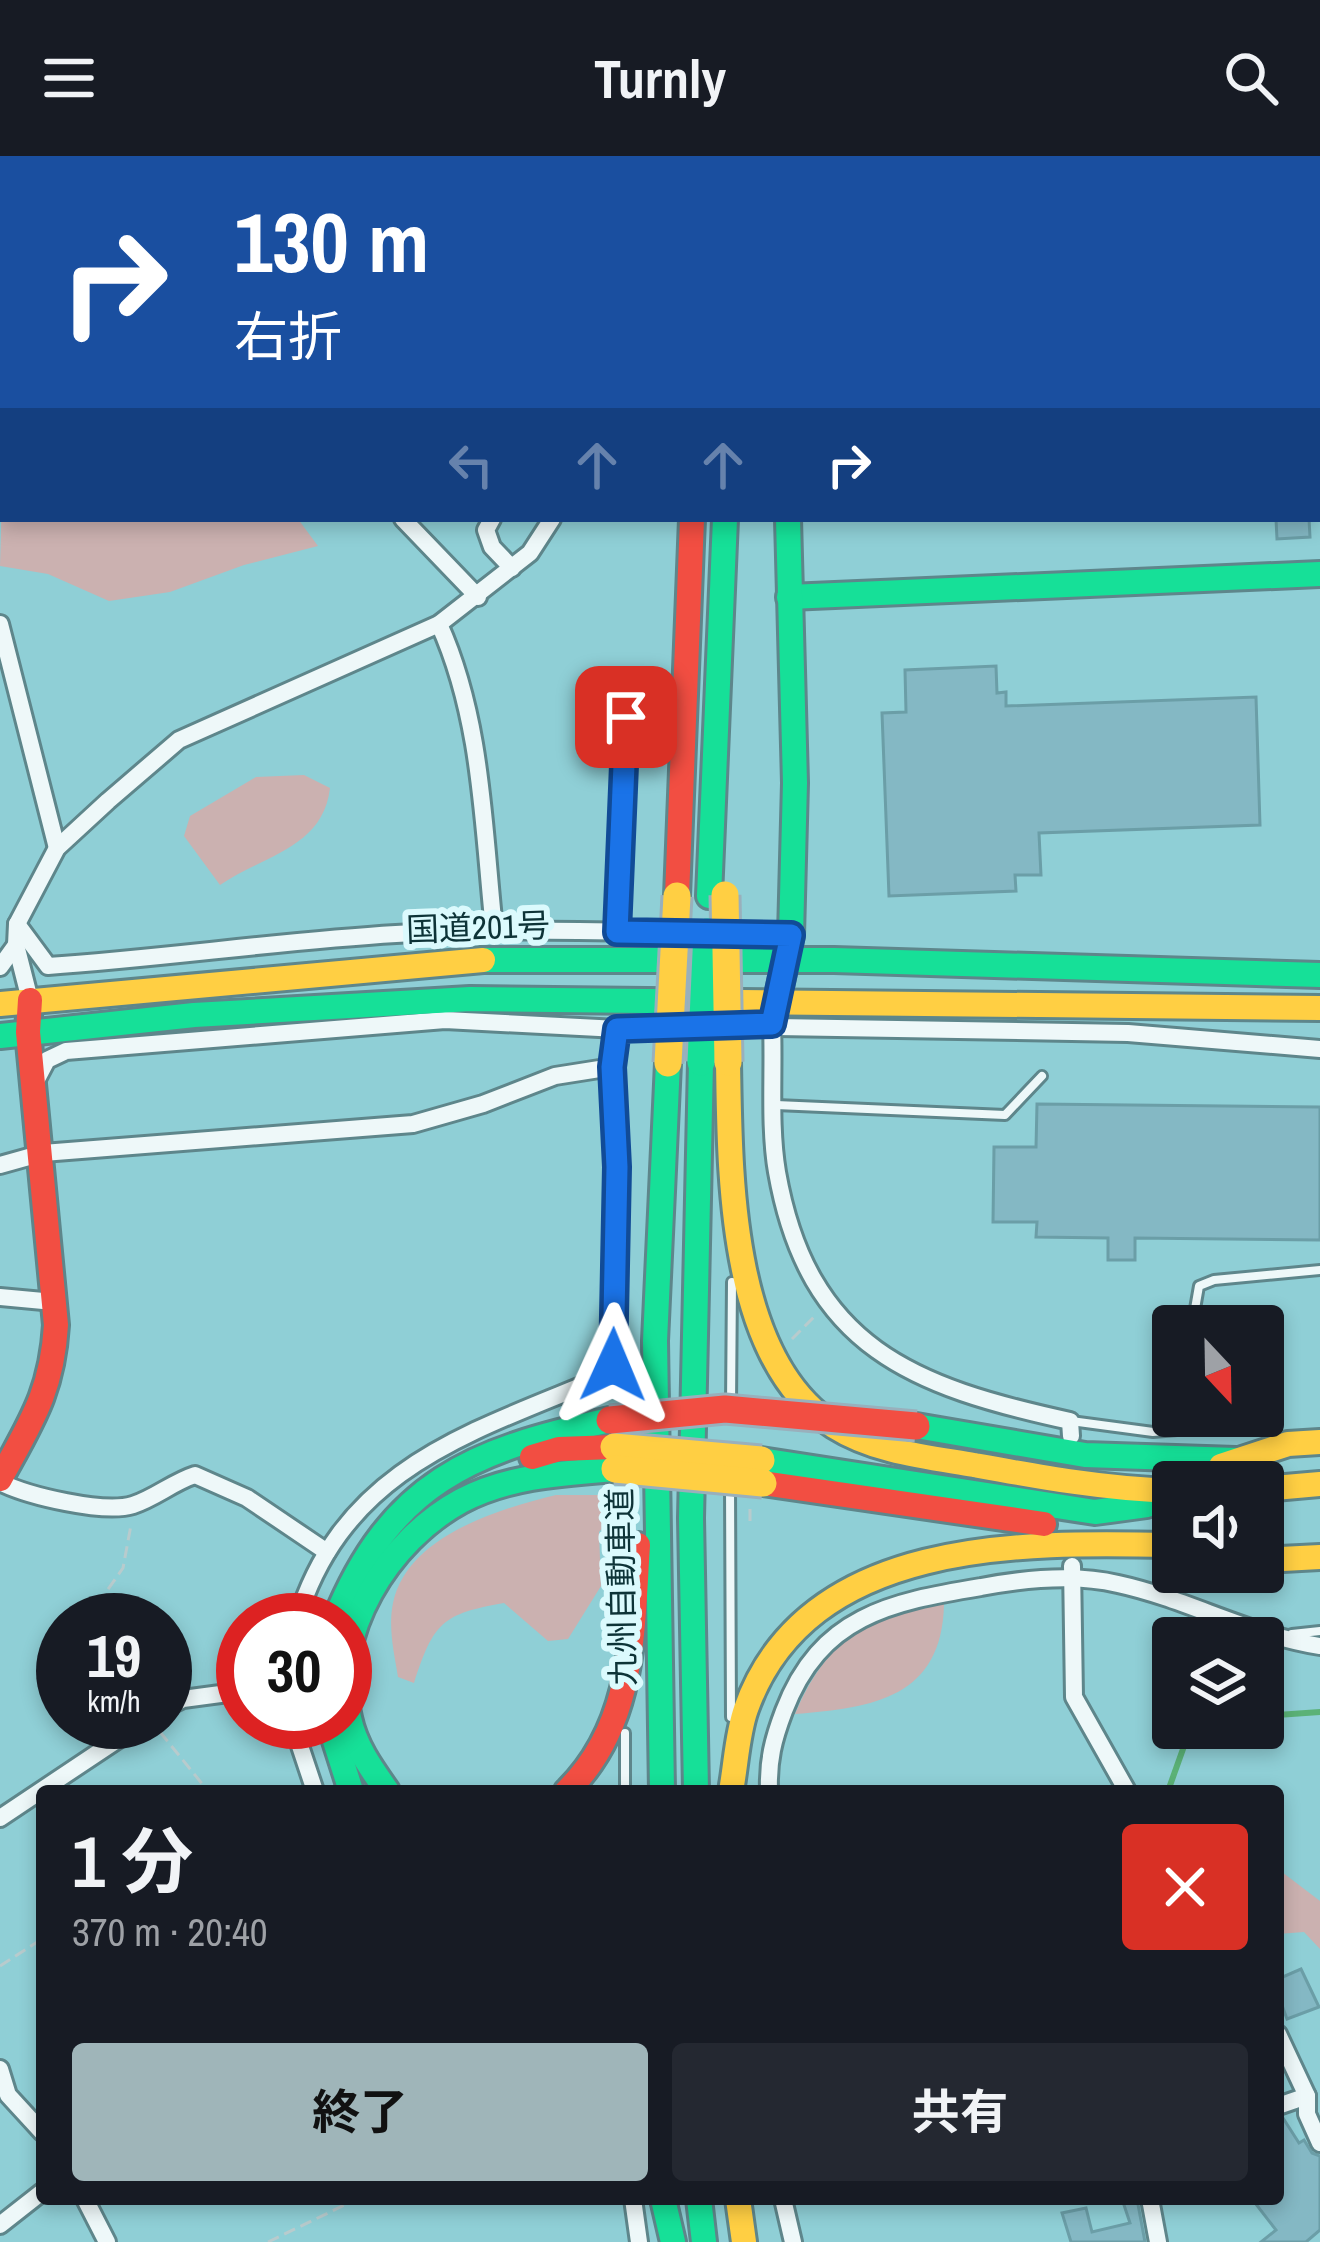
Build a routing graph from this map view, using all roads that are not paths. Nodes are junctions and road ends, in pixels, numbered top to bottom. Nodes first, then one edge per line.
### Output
1 (406, 522) edge
2 (490, 522) edge
3 (550, 522) edge
4 (692, 522) edge
5 (724, 522) edge
6 (788, 522) edge
7 (512, 568) junction
8 (1320, 574) edge
9 (478, 597) junction
10 (789, 597) junction
11 (0, 624) edge
12 (439, 624) junction
13 (626, 717) dead end
14 (58, 848) junction
15 (17, 923) junction
16 (494, 929) junction
17 (617, 932) junction
18 (16, 945) junction
19 (787, 948) junction
20 (0, 967) edge
21 (1320, 975) edge
22 (30, 1000) junction
23 (0, 1004) edge
24 (1320, 1008) edge
25 (776, 1012) junction
26 (617, 1029) junction
27 (14, 1034) edge
28 (1320, 1049) edge
29 (714, 1062) junction
30 (612, 1067) junction
31 (1042, 1076) dead end
32 (36, 1082) junction
33 (775, 1105) junction
34 (43, 1153) junction
35 (0, 1165) edge
36 (733, 1232) junction
37 (1320, 1270) edge
38 (0, 1298) edge
39 (54, 1302) junction
40 (1196, 1305) edge
41 (656, 1341) junction
42 (1070, 1429) joint
43 (731, 1430) dead end
44 (1152, 1432) edge
45 (1320, 1442) edge
46 (613, 1445) junction
47 (730, 1453) dead end
48 (1236, 1460) junction
49 (762, 1472) junction
50 (0, 1480) edge
51 (1320, 1484) edge
52 (1284, 1487) edge
53 (1117, 1491) junction
54 (1152, 1491) edge
55 (1152, 1504) edge
56 (1138, 1544) junction
57 (1152, 1544) edge
58 (327, 1552) junction
59 (1320, 1557) edge
60 (1284, 1559) edge
61 (1071, 1573) junction
62 (308, 1593) edge
63 (347, 1593) edge
64 (1215, 1617) edge
65 (1320, 1631) edge
66 (1284, 1635) edge
67 (1284, 1639) edge
68 (1320, 1646) edge
69 (625, 1690) junction
70 (106, 1749) edge
71 (301, 1749) edge
72 (337, 1749) edge
73 (733, 1757) junction
74 (51, 1785) edge
75 (313, 1785) edge
76 (349, 1785) edge
77 (383, 1785) edge
78 (572, 1785) edge
79 (625, 1785) edge
80 (662, 1785) edge
81 (696, 1785) edge
82 (731, 1785) edge
83 (769, 1785) edge
84 (1124, 1785) edge
85 (36, 1795) edge
86 (0, 1818) edge
87 (1284, 2047) edge
88 (2, 2081) edge
89 (1307, 2096) junction
90 (1284, 2104) edge
91 (36, 2124) edge
92 (1320, 2143) edge
93 (36, 2197) edge
94 (88, 2205) edge
95 (634, 2205) edge
96 (664, 2205) edge
97 (699, 2205) edge
98 (743, 2205) edge
99 (784, 2205) edge
100 (1151, 2205) edge
101 (0, 2225) edge
102 (107, 2242) edge
103 (639, 2242) edge
104 (673, 2242) edge
105 (704, 2242) edge
106 (746, 2242) edge
107 (793, 2242) edge
108 (1159, 2242) edge

1 - 9 street
2 - 7 street
3 - 7 street
4 - 41 main road, 九州自動車道, bridge
5 - 29 main road, 九州自動車道, bridge
6 - 10 main road
7 - 9 street
8 - 10 main road
9 - 12 street
10 - 19 main road
11 - 14 street
12 - 14 street
12 - 16 street
13 - 17 street
14 - 15 street
15 - 16 street
15 - 18 street
16 - 17 street
17 - 19 street
18 - 20 street
18 - 22 street
19 - 21 main road, 国道201号
19 - 22 main road, 国道201号
19 - 25 main road
22 - 23 main road, 国道201号
22 - 27 main road
24 - 25 main road
25 - 26 street
25 - 27 main road
25 - 28 street
25 - 33 street
26 - 30 street
26 - 32 street
27 - 32 main road
29 - 36 main road
29 - 81 main road, 九州自動車道
30 - 34 street
30 - 58 street
31 - 33 lane
32 - 34 main road
33 - 42 street
34 - 35 street
34 - 39 main road
36 - 43 lane
36 - 53 main road
37 - 40 lane
38 - 39 street
39 - 50 main road
41 - 69 main road
41 - 80 main road, 九州自動車道
42 - 44 lane
45 - 48 main road
46 - 48 main road, bridge
46 - 49 main road, bridge
46 - 63 main road
46 - 77 main road
47 - 73 lane
48 - 53 main road
49 - 55 main road
49 - 56 main road
50 - 58 street
51 - 52 main road
53 - 54 main road
56 - 57 main road
56 - 73 main road
58 - 62 street
59 - 60 main road
61 - 64 street
61 - 83 street
61 - 84 street
65 - 66 lane
67 - 68 street
69 - 78 main road
69 - 79 lane
70 - 74 street
71 - 75 street
72 - 76 main road
73 - 82 main road
85 - 86 street
87 - 89 street
88 - 91 street
89 - 90 street
89 - 92 street
93 - 101 street
94 - 102 street
95 - 103 street
96 - 104 main road
97 - 105 main road
98 - 106 main road
99 - 107 street
100 - 108 street

